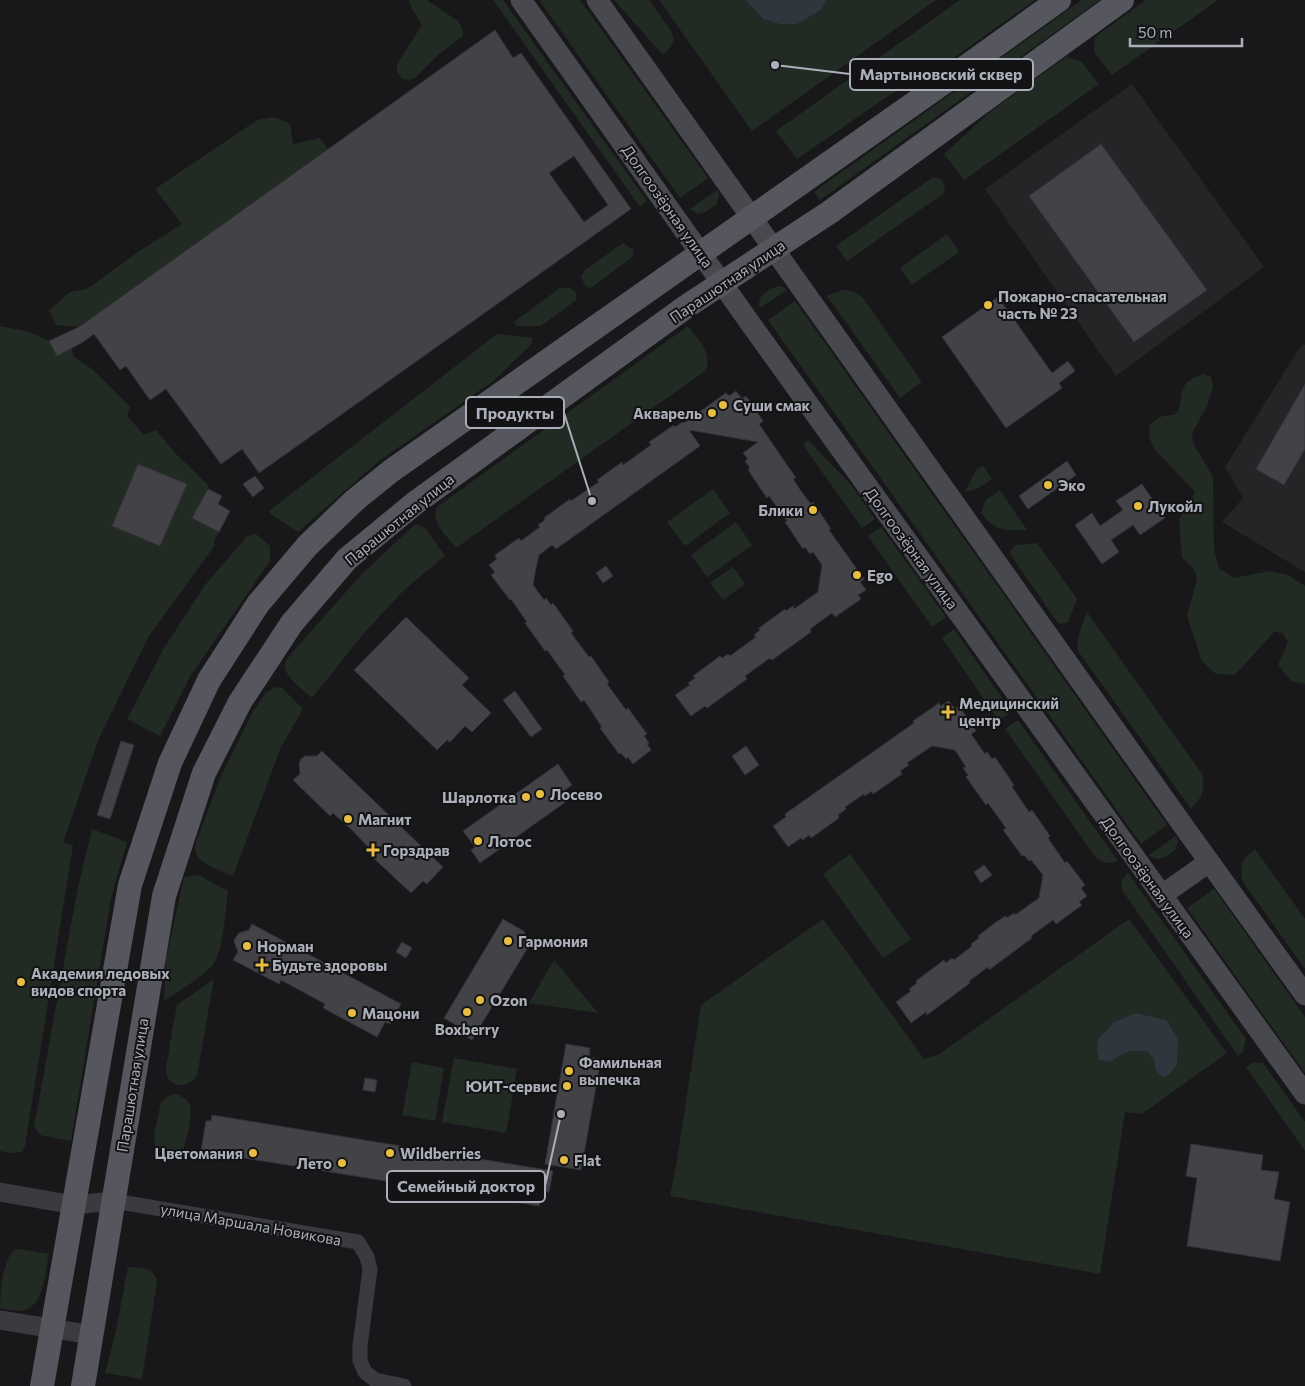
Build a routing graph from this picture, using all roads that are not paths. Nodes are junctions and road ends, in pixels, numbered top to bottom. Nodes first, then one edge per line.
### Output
1 (521, 0) edge
2 (597, 0) edge
3 (1059, 0) edge
4 (1122, 0) edge
5 (752, 217) junction
6 (775, 249) junction
7 (701, 253) junction
8 (722, 283) junction
9 (1209, 862) junction
10 (1162, 896) junction
11 (1305, 994) edge
12 (1305, 1094) edge
13 (0, 1192) edge
14 (114, 1201) junction
15 (74, 1205) junction
16 (0, 1320) edge
17 (52, 1328) junction
18 (92, 1335) junction
19 (42, 1386) edge
20 (83, 1386) edge
21 (404, 1386) edge

1 - 7 main road, Долгоозёрная улица
2 - 5 main road
3 - 5 main road
4 - 6 main road, Парашютная улица
5 - 6 main road
5 - 7 main road
6 - 8 main road, Парашютная улица
6 - 9 main road
7 - 8 main road, Долгоозёрная улица
7 - 15 main road
8 - 10 main road, Долгоозёрная улица
8 - 14 main road, Парашютная улица
9 - 10 main road
9 - 11 main road
10 - 12 main road, Долгоозёрная улица
13 - 15 street, улица Маршала Новикова
14 - 15 street, улица Маршала Новикова
14 - 18 main road, Парашютная улица
14 - 21 street, улица Маршала Новикова
15 - 17 main road
16 - 17 street
17 - 18 street
17 - 19 main road
18 - 20 main road, Парашютная улица

